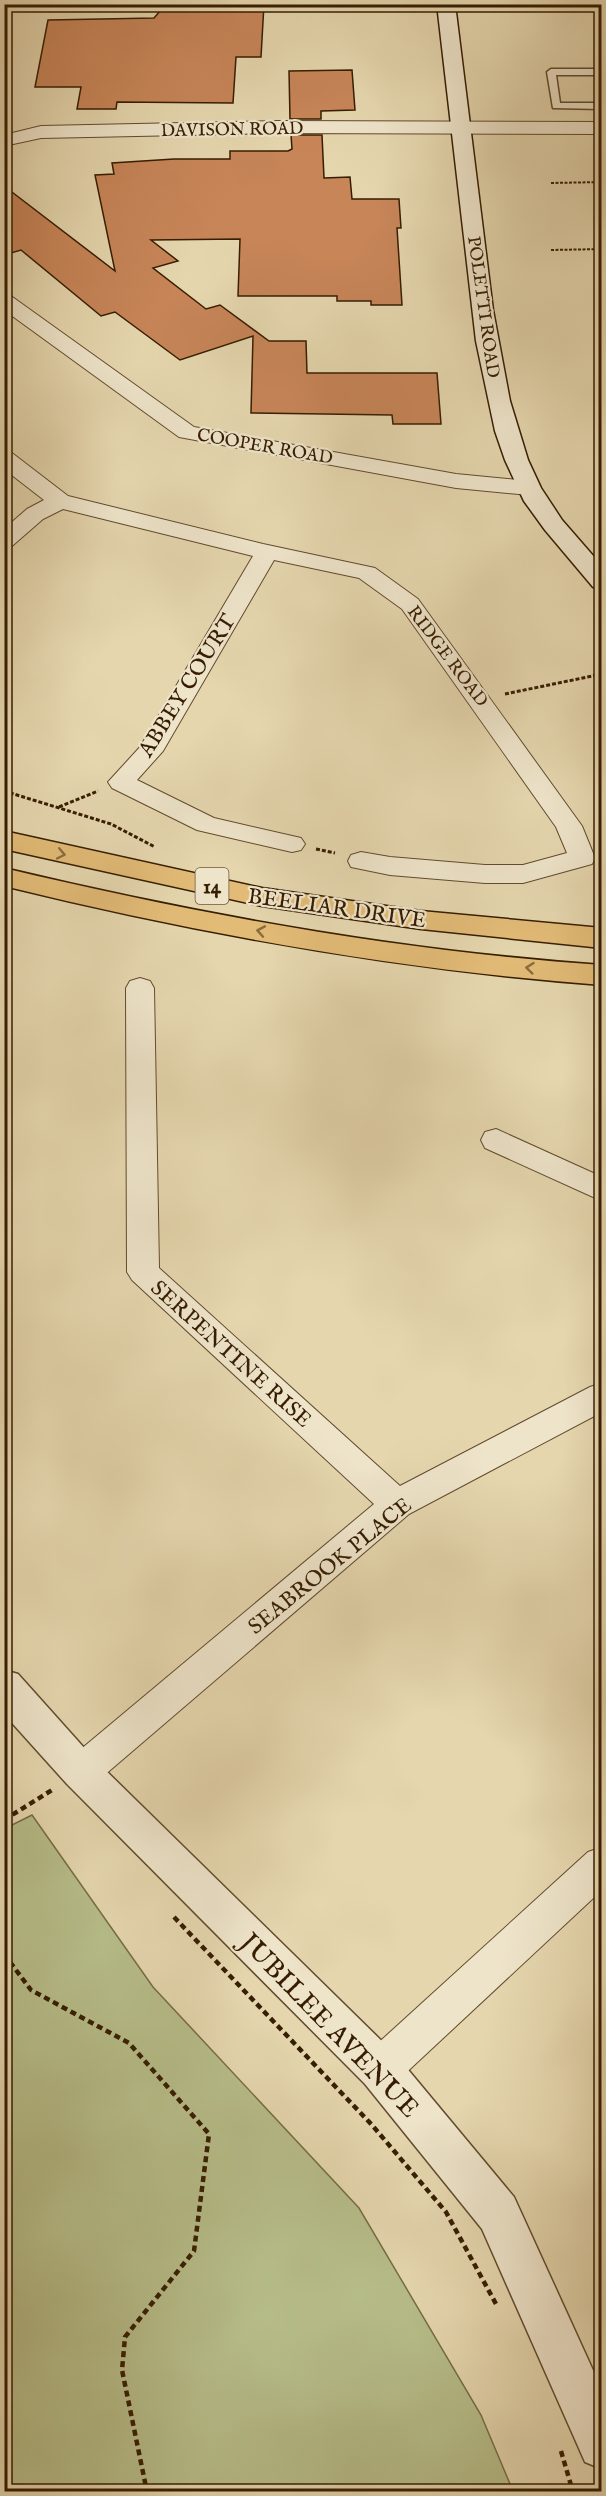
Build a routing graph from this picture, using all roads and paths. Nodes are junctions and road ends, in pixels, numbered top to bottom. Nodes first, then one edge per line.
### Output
1 (15, 4) edge
2 (446, 4) edge
3 (4, 11) edge
4 (602, 72) edge
5 (602, 106) edge
6 (580, 114) junction
7 (602, 122) edge
8 (460, 127) junction
9 (602, 128) edge
10 (6, 139) edge
11 (602, 182) edge
12 (551, 183) dead end
13 (602, 249) edge
14 (551, 250) dead end
15 (4, 300) edge
16 (4, 458) edge
17 (529, 488) junction
18 (60, 501) junction
19 (4, 541) edge
20 (267, 552) junction
21 (602, 582) edge
22 (602, 674) edge
23 (480, 700) junction
24 (121, 782) junction
25 (4, 791) edge
26 (59, 807) junction
27 (4, 840) edge
28 (292, 844) joint
29 (159, 850) dead end
30 (360, 861) joint
31 (4, 877) edge
32 (602, 938) edge
33 (597, 974) edge
34 (140, 988) dead end
35 (496, 1140) dead end
36 (602, 1190) edge
37 (602, 1396) edge
38 (397, 1504) junction
39 (4, 1686) edge
40 (71, 1785) junction
41 (4, 1820) edge
42 (602, 1864) edge
43 (168, 1910) dead end
44 (4, 1954) edge
45 (380, 2069) junction
46 (499, 2312) dead end
47 (557, 2440) dead end
48 (602, 2445) edge
49 (147, 2492) edge
50 (573, 2492) edge

1 - 3 street
2 - 8 main road, POLETTI ROAD
4 - 6 lane
5 - 6 lane
6 - 7 street
6 - 8 street
8 - 9 street
8 - 10 street, DAVISON ROAD
8 - 17 main road, POLETTI ROAD
11 - 12 path
13 - 14 path
15 - 17 street, COOPER ROAD
16 - 18 street, RIDGE ROAD
17 - 21 main road, POLETTI ROAD
18 - 19 street
18 - 20 street, RIDGE ROAD
20 - 23 street, RIDGE ROAD
20 - 24 street, ABBEY COURT
22 - 23 path
23 - 30 street, RIDGE ROAD
24 - 26 path
24 - 28 street, ABBEY COURT
25 - 26 path
26 - 29 path
27 -> 32 highway, BEELIAR DRIVE / 14
28 - 30 path
33 -> 31 highway, BEELIAR DRIVE / 14
34 - 38 street, SERPENTINE RISE
35 - 36 street
37 - 38 street, SEABROOK PLACE
38 - 40 street, SEABROOK PLACE
39 - 40 main road, JUBILEE AVENUE
40 - 41 path
40 - 45 main road, JUBILEE AVENUE
42 - 45 street
43 - 46 path
44 - 49 path
45 - 48 main road, JUBILEE AVENUE
47 - 50 path

